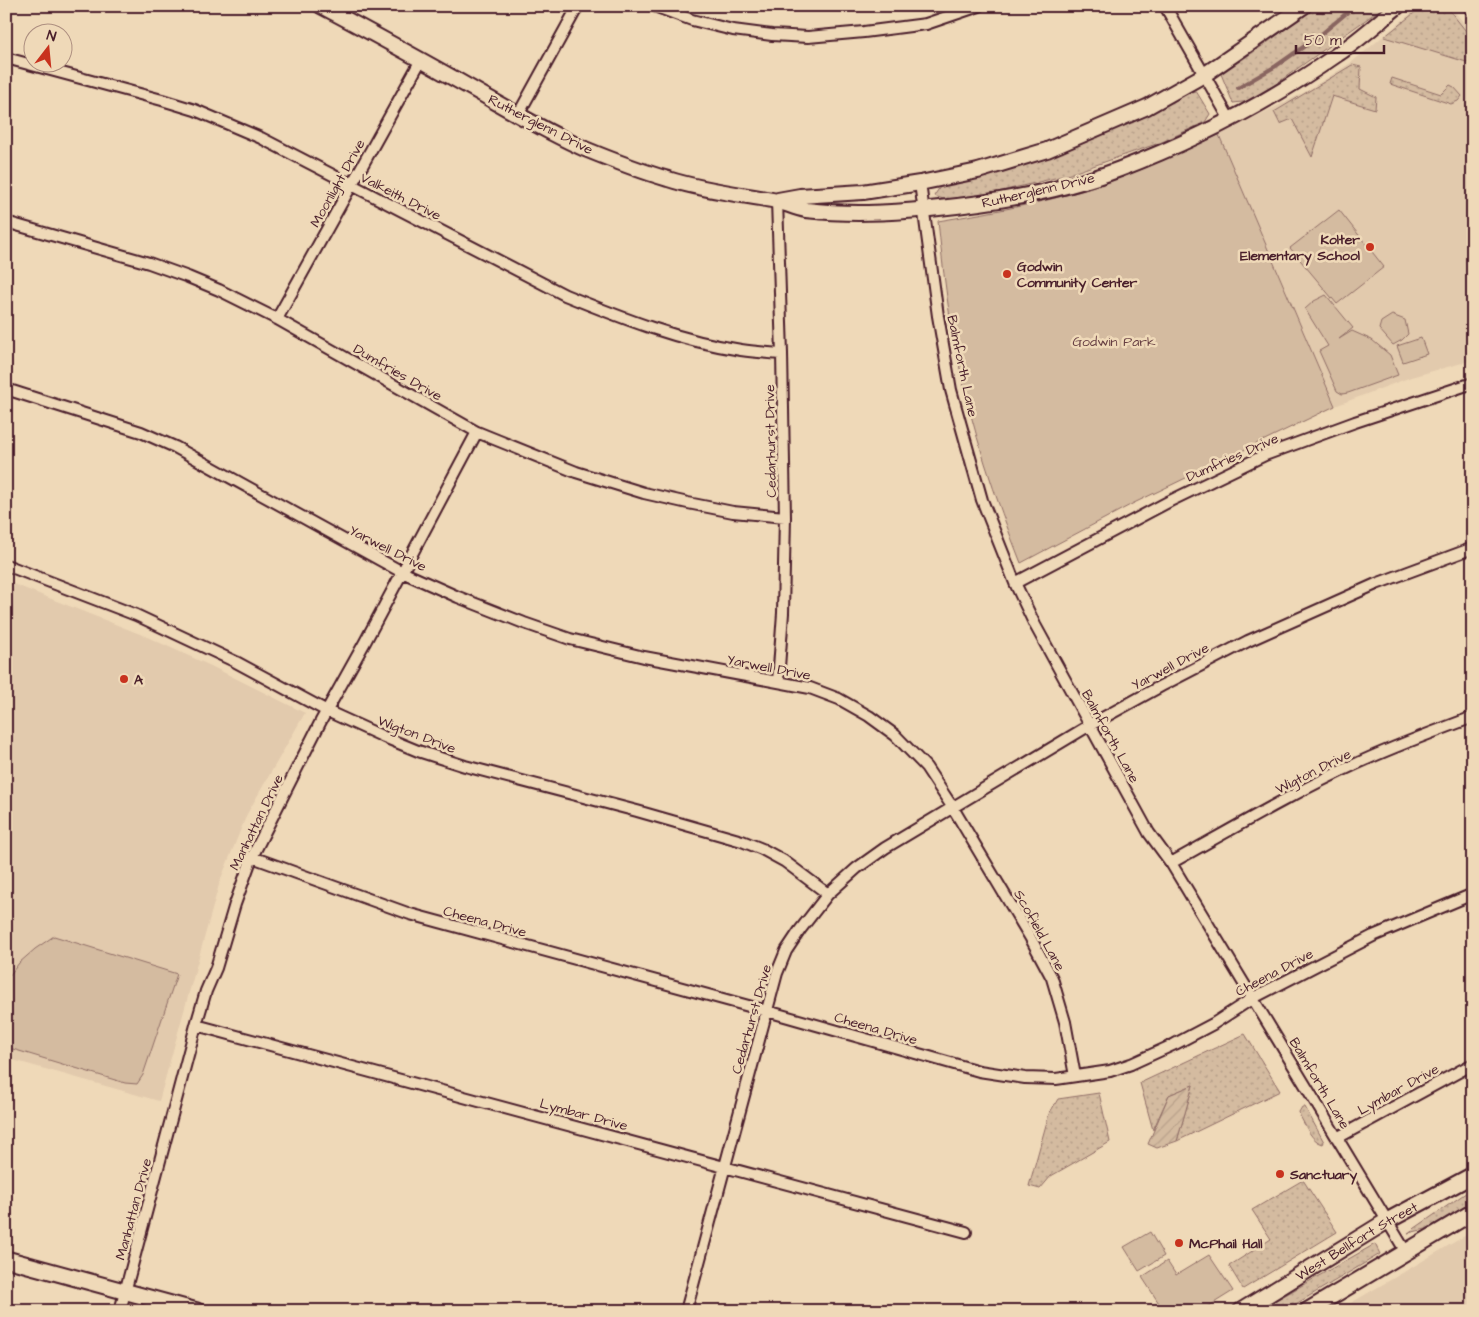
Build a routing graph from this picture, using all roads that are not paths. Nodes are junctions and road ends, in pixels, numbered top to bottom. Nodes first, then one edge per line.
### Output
1 (320, 6) edge
2 (578, 6) edge
3 (654, 6) edge
4 (979, 6) edge
5 (1164, 6) edge
6 (1304, 6) edge
7 (1398, 6) edge
8 (6, 58) edge
9 (421, 60) junction
10 (1204, 75) junction
11 (518, 115) junction
12 (1230, 120) junction
13 (920, 183) junction
14 (351, 186) junction
15 (777, 200) junction
16 (924, 209) junction
17 (6, 222) edge
18 (278, 320) junction
19 (782, 354) junction
20 (1473, 383) edge
21 (6, 389) edge
22 (477, 432) junction
23 (785, 517) junction
24 (1473, 548) edge
25 (6, 565) edge
26 (402, 572) junction
27 (1015, 583) junction
28 (778, 682) junction
29 (327, 711) junction
30 (1473, 717) edge
31 (1090, 725) junction
32 (953, 808) junction
33 (252, 857) junction
34 (1171, 863) junction
35 (828, 894) junction
36 (1473, 894) edge
37 (1253, 998) junction
38 (767, 1011) junction
39 (196, 1024) junction
40 (1473, 1064) edge
41 (1075, 1076) junction
42 (1337, 1138) junction
43 (726, 1166) junction
44 (1473, 1174) edge
45 (1473, 1212) edge
46 (1387, 1221) junction
47 (966, 1232) dead end
48 (1406, 1252) junction
49 (6, 1259) edge
50 (125, 1291) junction
51 (120, 1311) edge
52 (197, 1311) edge
53 (686, 1311) edge
54 (1241, 1311) edge
55 (1307, 1311) edge

1 - 9 street, Rutherglenn Drive
2 - 11 street
3 - 4 street
5 - 10 street
6 - 10 street, Rutherglenn Drive
7 - 12 street, Rutherglenn Drive
8 - 14 street, Valkeith Drive
9 - 11 street, Rutherglenn Drive
9 - 14 street, Moonlight Drive
10 - 12 street
10 - 13 street, Rutherglenn Drive
11 - 15 street, Rutherglenn Drive
12 - 16 street, Rutherglenn Drive
13 - 15 street, Rutherglenn Drive
13 - 16 street, Balmforth Lane
14 - 18 street, Moonlight Drive
14 - 19 street, Valkeith Drive
15 - 16 street, Rutherglenn Drive
15 - 19 street, Cedarhurst Drive
16 - 27 street, Balmforth Lane
17 - 18 street, Dumfries Drive
18 - 22 street, Dumfries Drive
19 - 23 street, Cedarhurst Drive
20 - 27 street, Dumfries Drive
21 - 26 street, Yarwell Drive
22 - 23 street, Dumfries Drive
22 - 26 street, Manhattan Drive
23 - 28 street, Cedarhurst Drive
24 - 31 street, Yarwell Drive
25 - 29 street, Wigton Drive
26 - 28 street, Yarwell Drive
26 - 29 street, Manhattan Drive
27 - 31 street, Balmforth Lane
28 - 32 street, Yarwell Drive
29 - 33 street, Manhattan Drive
29 - 35 street, Wigton Drive
30 - 34 street, Wigton Drive
31 - 32 street, Yarwell Drive
31 - 34 street, Balmforth Lane
32 - 35 street, Cedarhurst Drive
32 - 41 street, Scofield Lane
33 - 38 street, Cheena Drive
33 - 39 street, Manhattan Drive
34 - 37 street, Balmforth Lane
35 - 38 street, Cedarhurst Drive
36 - 37 street, Cheena Drive
37 - 41 street, Cheena Drive
37 - 42 street, Balmforth Lane
38 - 41 street, Cheena Drive
38 - 43 street, Cedarhurst Drive
39 - 43 street, Lymbar Drive
39 - 50 street, Manhattan Drive
40 - 42 street, Lymbar Drive
42 - 46 street, Balmforth Lane
43 - 47 street, Lymbar Drive
43 - 53 street, Cedarhurst Drive
44 - 46 main road, West Bellfort Street
45 - 48 main road
46 - 48 street, Balmforth Lane
46 - 54 main road, West Bellfort Street
48 - 55 main road
49 - 50 main road
50 - 51 street, Manhattan Drive
50 - 52 main road

